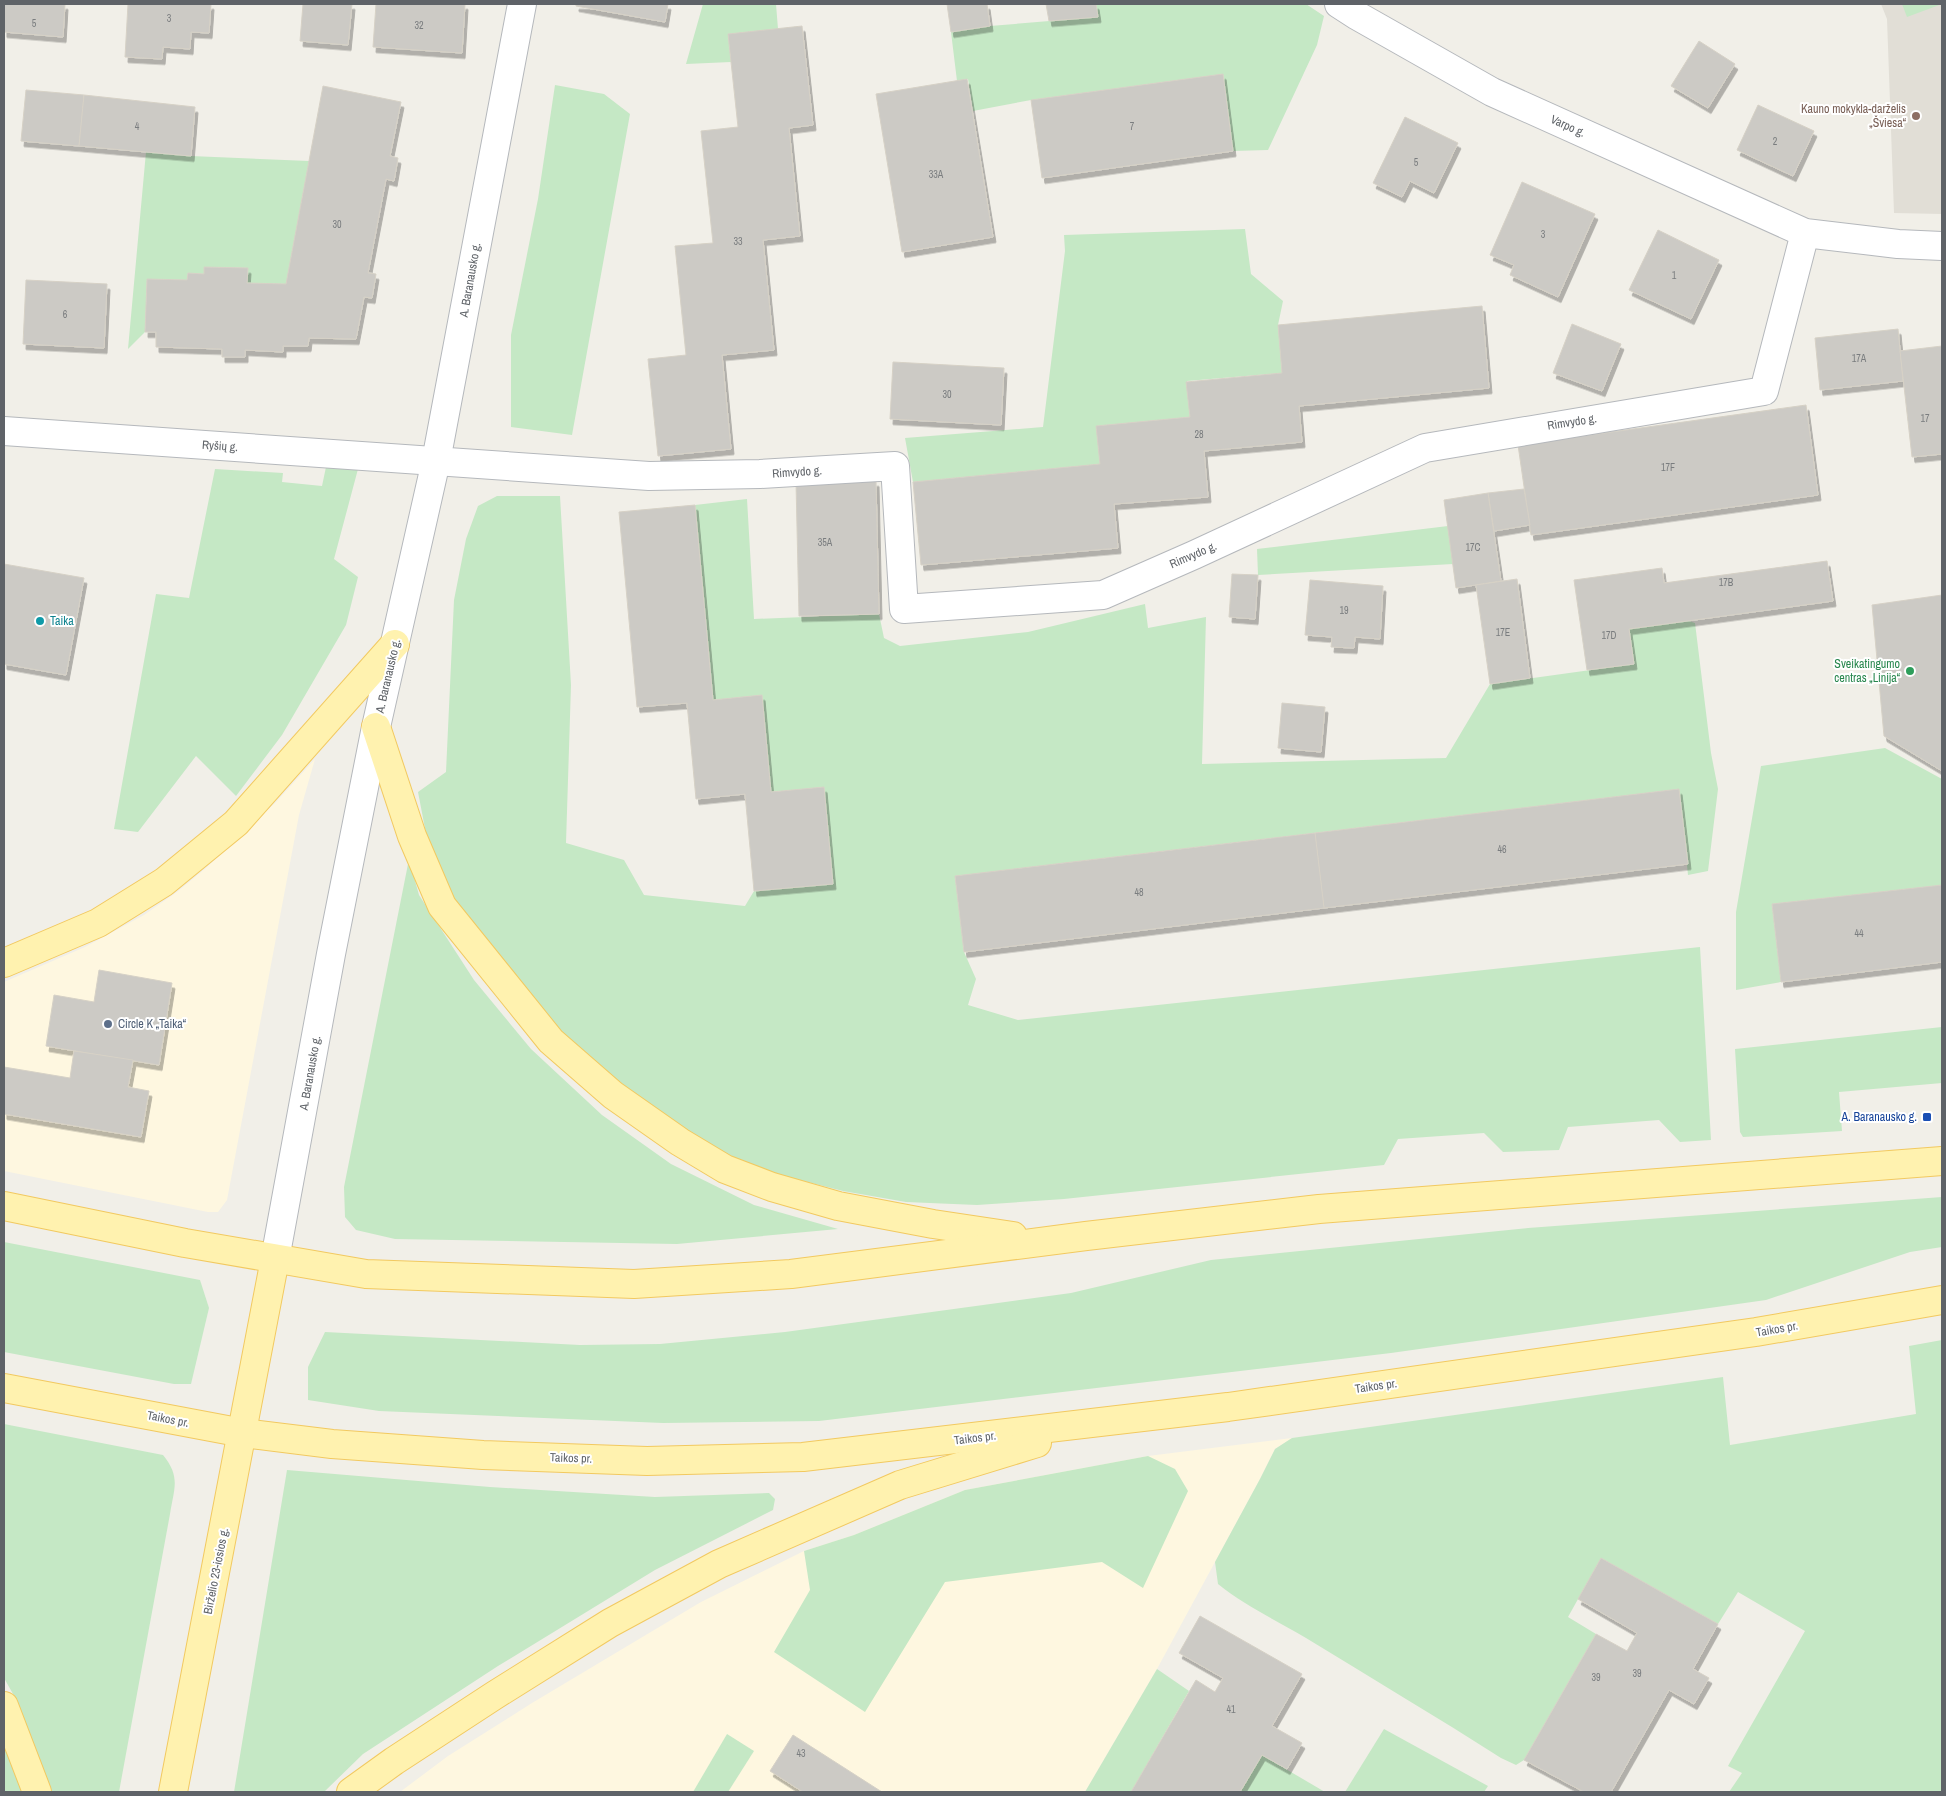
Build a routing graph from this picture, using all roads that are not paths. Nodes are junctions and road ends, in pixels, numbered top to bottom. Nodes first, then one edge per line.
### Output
1 (522, 4) edge
2 (1340, 4) edge
3 (1805, 233) junction
4 (1942, 246) edge
5 (4, 432) edge
6 (436, 461) junction
7 (395, 644) junction
8 (376, 728) junction
9 (4, 962) edge
10 (1942, 1161) edge
11 (4, 1206) edge
12 (1044, 1241) junction
13 (275, 1259) junction
14 (1942, 1300) edge
15 (258, 1349) joint
16 (4, 1388) edge
17 (1105, 1423) junction
18 (243, 1434) junction
19 (4, 1706) edge
20 (37, 1792) edge
21 (173, 1792) edge
22 (352, 1792) edge

1 - 6 street, A. Baranausko g.
2 - 3 street, Varpo g.
3 - 4 street
3 - 6 street, Rimvydo g.
5 - 6 street, Ryšių g.
6 - 7 street, A. Baranausko g.
7 - 8 street, A. Baranausko g.
7 - 9 main road
8 - 12 main road
8 - 13 street, A. Baranausko g.
10 - 12 main road
11 - 13 main road
12 - 13 main road
13 - 15 main road, A. Baranausko g.
14 - 17 main road, Taikos pr.
15 - 18 main road, Birželio 23-iosios g.
16 - 18 main road, Taikos pr.
17 - 18 main road, Taikos pr.
17 - 22 main road
18 - 21 main road, Birželio 23-iosios g.
19 - 20 main road

